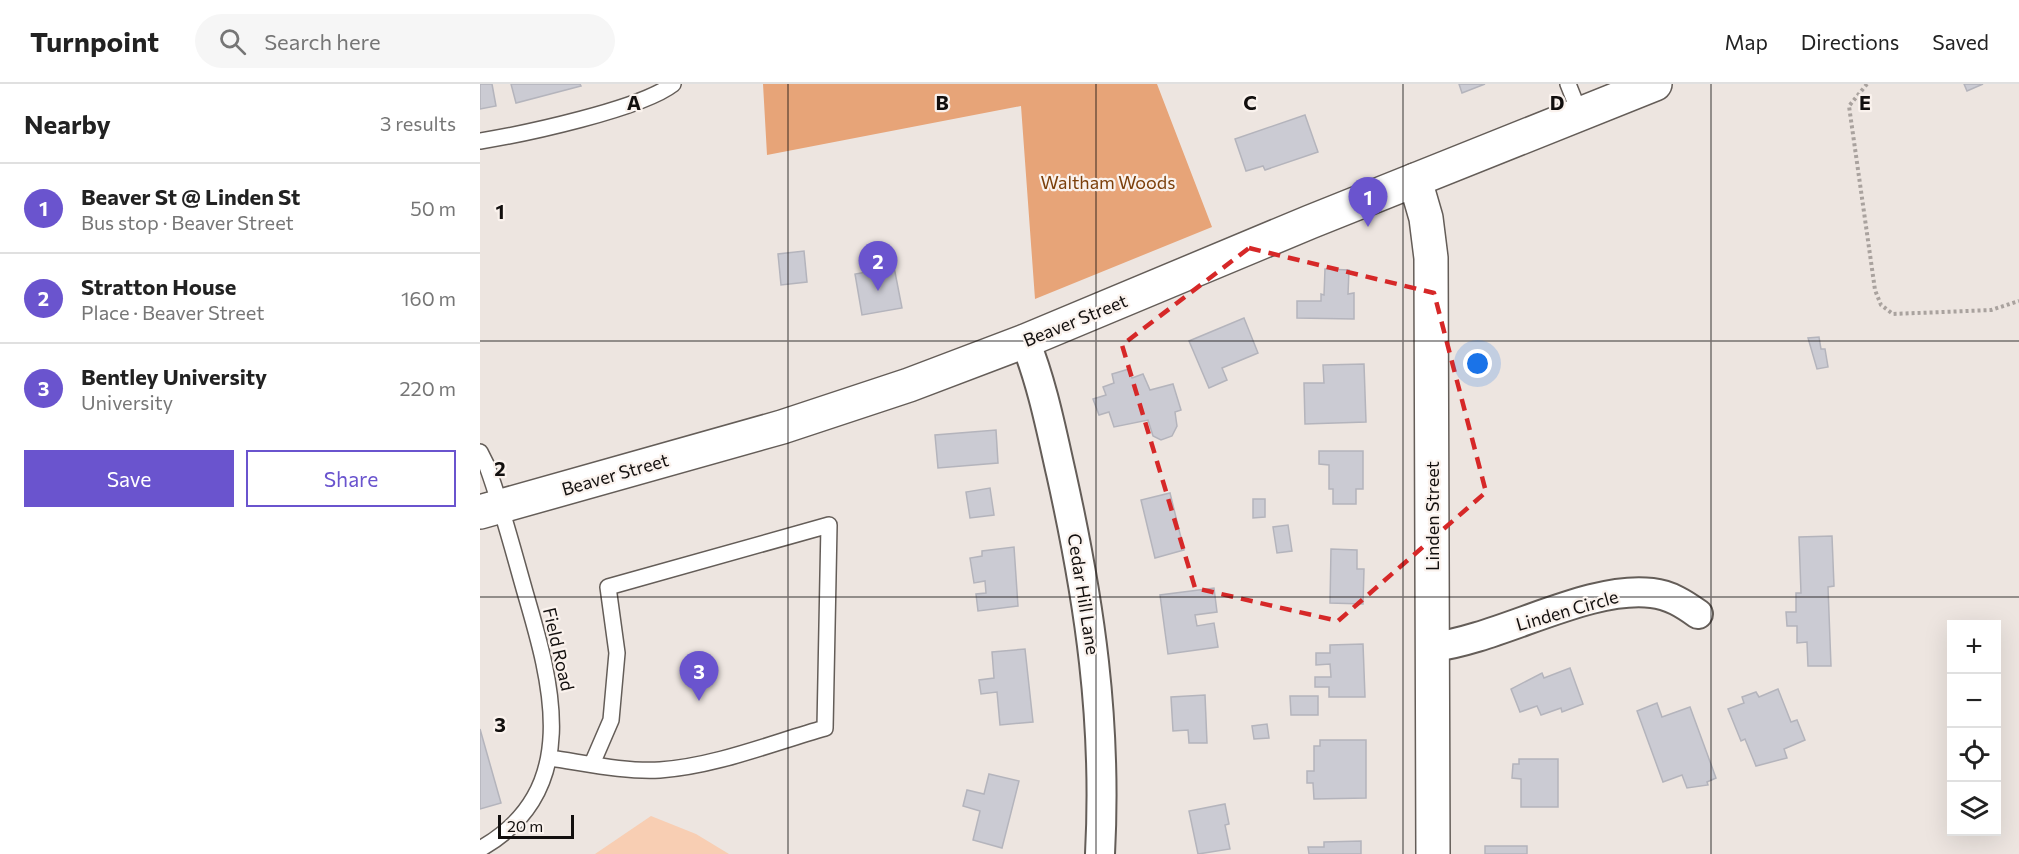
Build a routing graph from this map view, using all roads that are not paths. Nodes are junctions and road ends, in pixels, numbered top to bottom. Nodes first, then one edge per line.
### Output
1 (674, 84) edge
2 (1655, 84) edge
3 (1574, 99) edge
4 (480, 141) edge
5 (1414, 180) junction
6 (1025, 341) junction
7 (480, 452) edge
8 (490, 509) edge
9 (1698, 614) dead end
10 (1433, 647) junction
11 (550, 758) junction
12 (592, 764) junction
13 (480, 849) edge
14 (1100, 854) edge
15 (1433, 854) edge

1 - 4 lane
2 - 3 main road, Beaver Street
3 - 5 main road, Beaver Street
5 - 6 main road, Beaver Street
5 - 10 main road, Linden Street
6 - 8 main road, Beaver Street
6 - 14 street, Cedar Hill Lane
7 - 8 lane, Field Road
8 - 11 lane, Field Road
9 - 10 street, Linden Circle
10 - 15 main road, Linden Street
11 - 12 lane
11 - 13 lane, Field Road
12 - 12 lane

